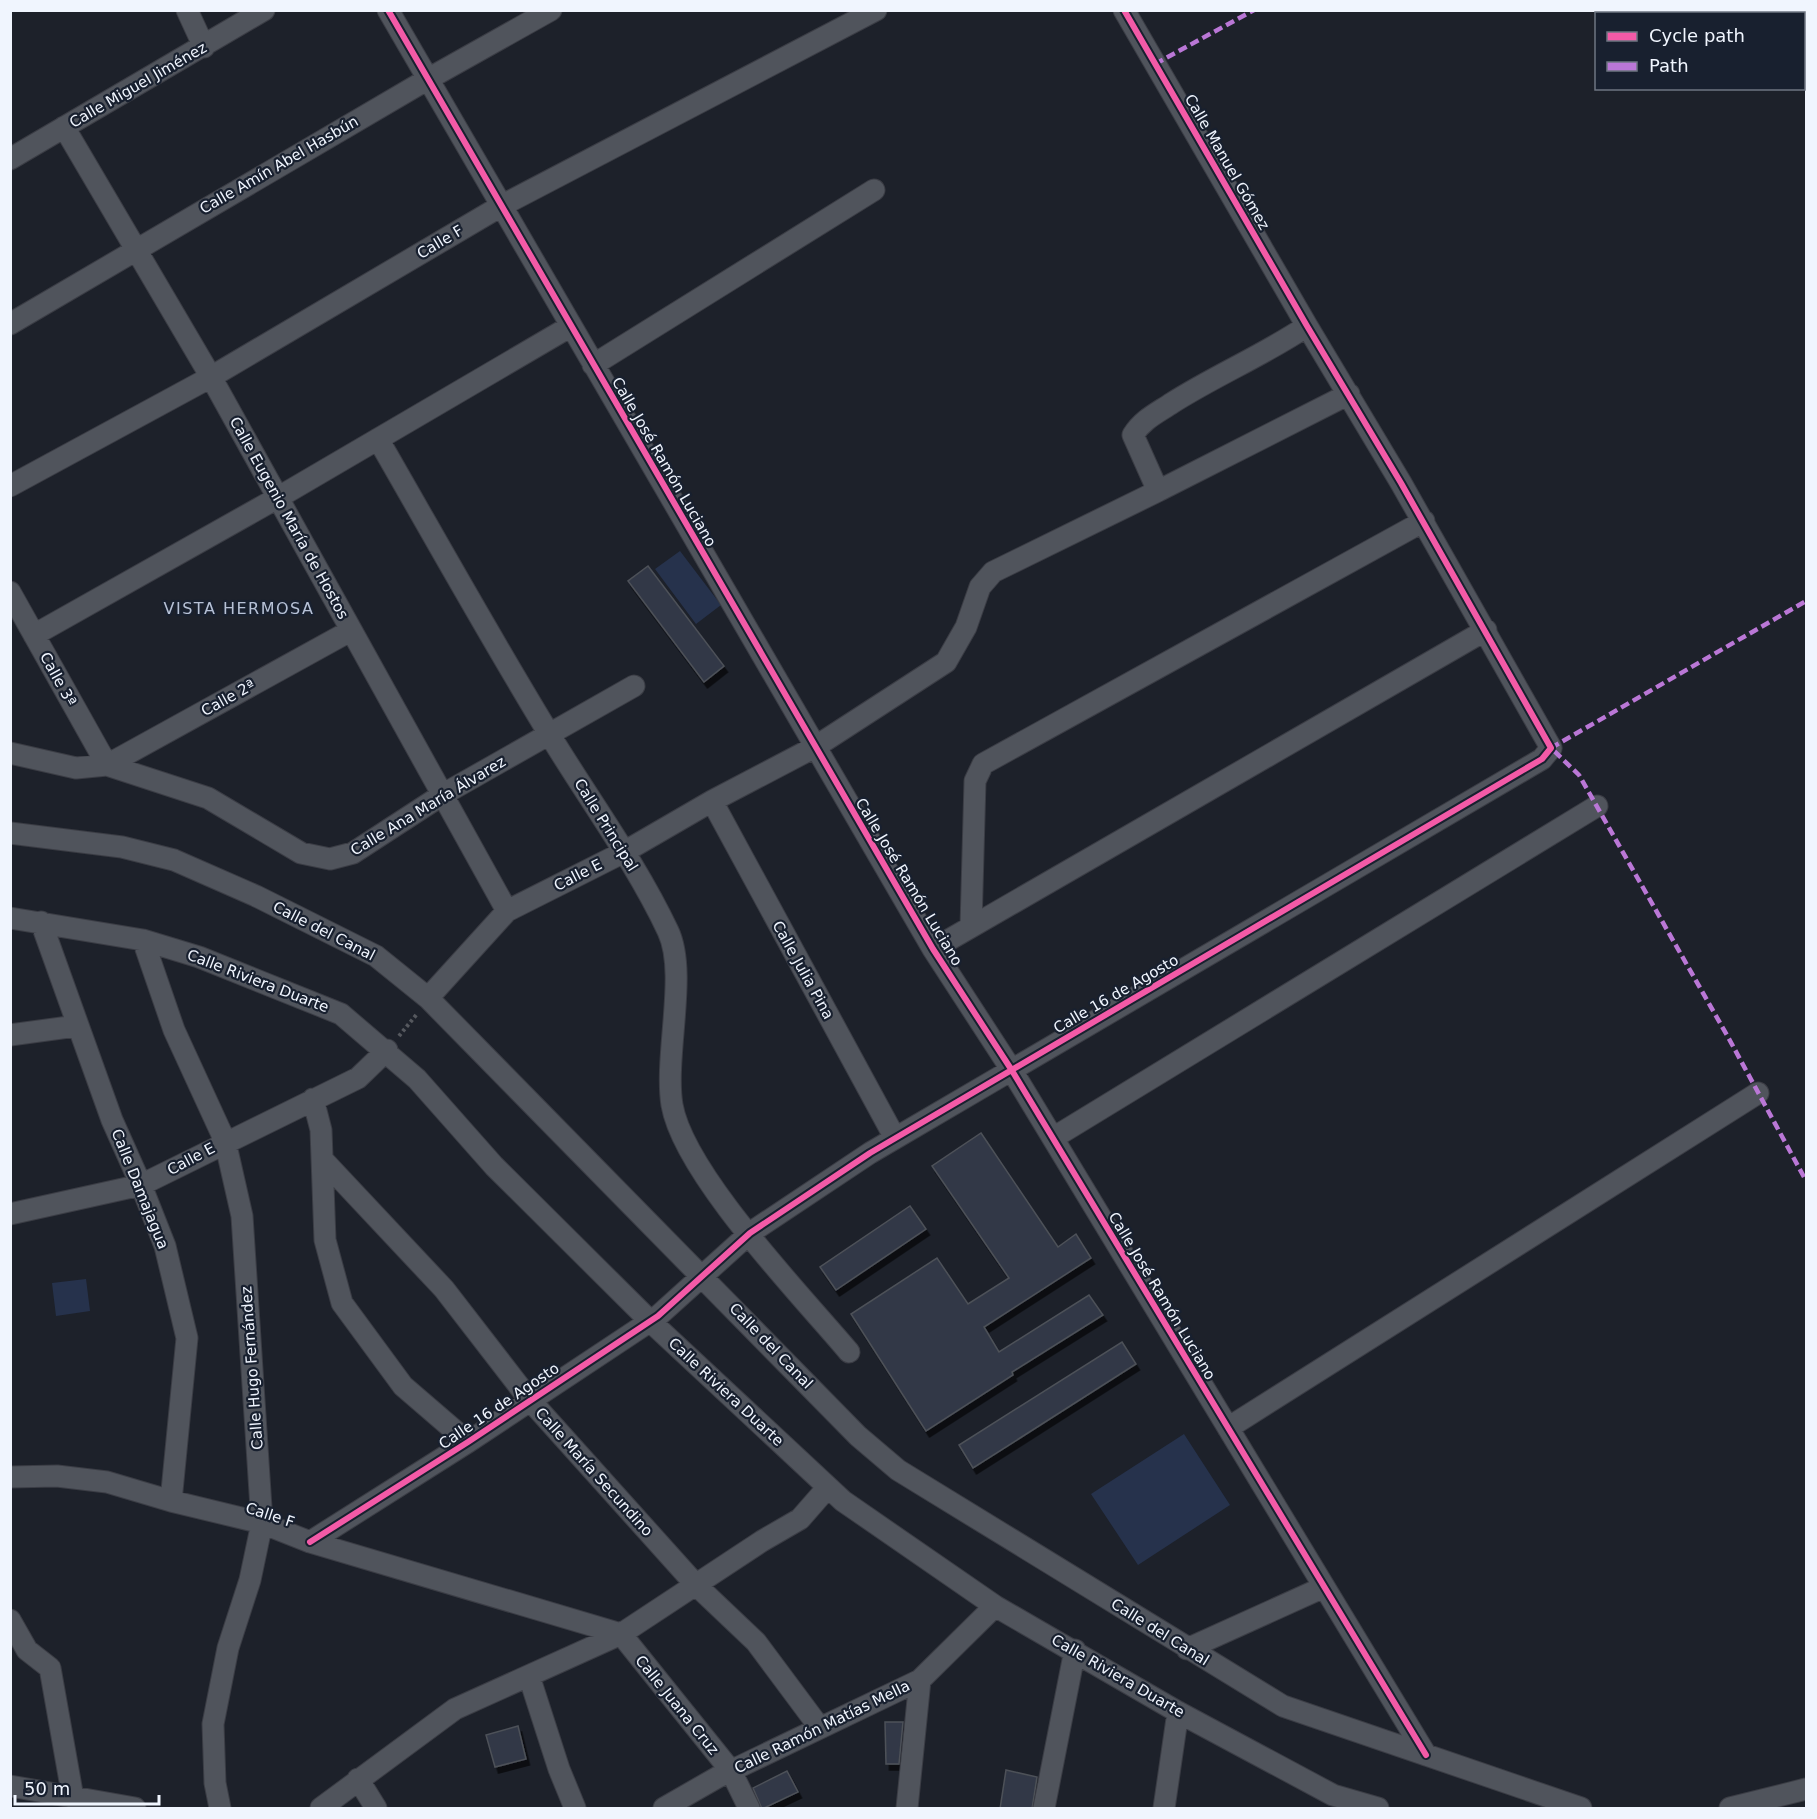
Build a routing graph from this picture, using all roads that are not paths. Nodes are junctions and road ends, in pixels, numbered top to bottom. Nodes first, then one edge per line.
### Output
1 (187, 10) edge
2 (264, 10) edge
3 (388, 10) edge
4 (551, 10) edge
5 (876, 10) edge
6 (1124, 10) edge
7 (204, 47) junction
8 (428, 79) junction
9 (64, 127) junction
10 (10, 159) edge
11 (874, 190) dead end
12 (501, 206) junction
13 (136, 249) junction
14 (10, 324) edge
15 (571, 326) junction
16 (1307, 326) junction
17 (593, 364) junction
18 (211, 376) junction
19 (1348, 394) junction
20 (378, 439) junction
21 (10, 486) edge
22 (1158, 491) junction
23 (279, 497) junction
24 (1424, 521) junction
25 (10, 592) edge
26 (1486, 630) junction
27 (350, 631) junction
28 (34, 635) junction
29 (634, 686) dead end
30 (550, 735) junction
31 (815, 747) junction
32 (1551, 748) joint
33 (10, 753) edge
34 (106, 765) junction
35 (442, 795) junction
36 (712, 801) junction
37 (1597, 806) dead end
38 (10, 833) edge
39 (624, 852) junction
40 (507, 911) junction
41 (10, 918) edge
42 (41, 922) junction
43 (971, 926) junction
44 (143, 940) junction
45 (933, 949) junction
46 (426, 1001) junction
47 (76, 1026) junction
48 (10, 1035) edge
49 (391, 1046) junction
50 (1011, 1069) junction
51 (1758, 1093) dead end
52 (313, 1099) junction
53 (895, 1138) junction
54 (1053, 1138) junction
55 (225, 1142) junction
56 (322, 1159) junction
57 (141, 1185) junction
58 (10, 1214) edge
59 (750, 1233) junction
60 (699, 1278) junction
61 (654, 1319) junction
62 (849, 1352) dead end
63 (529, 1399) junction
64 (1228, 1428) junction
65 (468, 1442) junction
66 (10, 1477) edge
67 (828, 1487) junction
68 (171, 1502) junction
69 (262, 1523) junction
70 (310, 1542) junction
71 (696, 1585) junction
72 (1324, 1587) junction
73 (995, 1606) junction
74 (10, 1620) edge
75 (621, 1634) junction
76 (1187, 1649) junction
77 (1075, 1650) junction
78 (529, 1676) junction
79 (920, 1680) junction
80 (1178, 1712) junction
81 (820, 1728) junction
82 (1426, 1755) junction
83 (731, 1772) junction
84 (358, 1779) junction
85 (10, 1786) edge
86 (1806, 1789) edge
87 (73, 1798) junction
88 (1331, 1802) edge
89 (135, 1809) edge
90 (220, 1809) edge
91 (321, 1809) edge
92 (376, 1809) edge
93 (575, 1809) edge
94 (664, 1809) edge
95 (749, 1809) edge
96 (907, 1809) edge
97 (1044, 1809) edge
98 (1164, 1809) edge
99 (1378, 1809) edge
100 (1581, 1809) edge
101 (1730, 1809) edge

1 - 7 street
2 - 7 street, Calle Miguel Jiménez
3 - 8 street, Calle José Ramón Luciano
4 - 8 street, Calle Amín Abel Hasbún
5 - 12 street, Calle F
6 - 16 street, Calle Manuel Gómez
7 - 9 street, Calle Miguel Jiménez
8 - 12 street, Calle José Ramón Luciano
8 - 13 street, Calle Amín Abel Hasbún
9 - 10 street, Calle Miguel Jiménez
9 - 13 street, Calle Eugenio María de Hostos
11 - 17 street
12 - 15 street, Calle José Ramón Luciano
12 - 18 street, Calle F
13 - 14 street, Calle Amín Abel Hasbún
13 - 18 street, Calle Eugenio María de Hostos
15 - 17 street, Calle José Ramón Luciano
15 - 20 street
16 - 19 street, Calle Manuel Gómez
16 - 22 street
17 - 31 street, Calle José Ramón Luciano
18 - 21 street, Calle F
18 - 23 street, Calle Eugenio María de Hostos
19 - 22 street, Calle E
19 - 24 street, Calle Manuel Gómez
20 - 23 street
20 - 30 street, Calle Principal
22 - 31 street, Calle E
23 - 27 street, Calle Eugenio María de Hostos
23 - 28 street
24 - 26 street, Calle Manuel Gómez
24 - 43 street
25 - 28 street, Calle 3ª
26 - 32 street, Calle Manuel Gómez
26 - 43 street
27 - 34 street, Calle 2ª
27 - 35 street, Calle Eugenio María de Hostos
28 - 34 street, Calle 3ª
29 - 30 street, Calle Ana María Álvarez
30 - 35 street, Calle Ana María Álvarez
30 - 39 street, Calle Principal
31 - 36 street, Calle E
31 - 45 street, Calle José Ramón Luciano
32 - 50 street, Calle 16 de Agosto
33 - 34 street, Calle Ana María Álvarez
34 - 35 street, Calle Ana María Álvarez
35 - 40 street, Calle Eugenio María de Hostos
36 - 39 street, Calle E
36 - 53 street, Calle Julia Pina
37 - 54 street
38 - 46 street, Calle del Canal
39 - 40 street, Calle E
39 - 59 street, Calle Principal
40 - 46 street, Calle E
41 - 42 street, Calle Riviera Duarte
42 - 44 street, Calle Riviera Duarte
42 - 47 street, Calle Damajagua
43 - 45 street
44 - 49 street, Calle Riviera Duarte
44 - 55 street, Calle Hugo Fernández
45 - 50 street, Calle José Ramón Luciano
46 - 60 street, Calle del Canal
47 - 48 street
47 - 57 street, Calle Damajagua
49 - 52 street, Calle E
49 - 61 street, Calle Riviera Duarte
50 - 53 street, Calle 16 de Agosto
50 - 54 street, Calle José Ramón Luciano
51 - 64 street
52 - 55 street, Calle E
52 - 56 street
53 - 59 street, Calle 16 de Agosto
54 - 64 street, Calle José Ramón Luciano
55 - 57 street, Calle E
55 - 69 street, Calle Hugo Fernández
56 - 63 street, Calle María Secundino
56 - 65 street
57 - 58 street, Calle E
57 - 68 street, Calle Damajagua
59 - 60 street, Calle 16 de Agosto
59 - 62 street, Calle Principal
60 - 61 street, Calle 16 de Agosto
60 - 76 street, Calle del Canal
61 - 63 street, Calle 16 de Agosto
61 - 67 street, Calle Riviera Duarte
63 - 65 street, Calle 16 de Agosto
63 - 71 street, Calle María Secundino
64 - 72 street, Calle José Ramón Luciano
65 - 70 street, Calle 16 de Agosto
66 - 68 street, Calle F
67 - 71 street
67 - 73 street, Calle Riviera Duarte
68 - 69 street, Calle F
69 - 70 street, Calle F
69 - 90 street, Calle Hugo Fernández
70 - 75 street, Calle F
71 - 75 street
71 - 81 street, Calle María Secundino
72 - 76 street
72 - 82 street, Calle José Ramón Luciano
73 - 77 street, Calle Riviera Duarte
73 - 79 street, Calle Ramón Matías Mella
74 - 87 street
75 - 78 street
75 - 83 street, Calle Juana Cruz
76 - 82 street, Calle del Canal
77 - 80 street, Calle Riviera Duarte
77 - 97 street
78 - 84 street
78 - 93 street
79 - 81 street, Calle Ramón Matías Mella
79 - 96 street
80 - 88 street, Calle Riviera Duarte
80 - 98 street
81 - 83 street, Calle Ramón Matías Mella
82 - 100 street, Calle del Canal
83 - 94 street, Calle Ramón Matías Mella
83 - 95 street, Calle Juana Cruz
84 - 91 street
84 - 92 street
85 - 87 street
86 - 101 street
87 - 89 street
88 - 99 street, Calle Riviera Duarte

